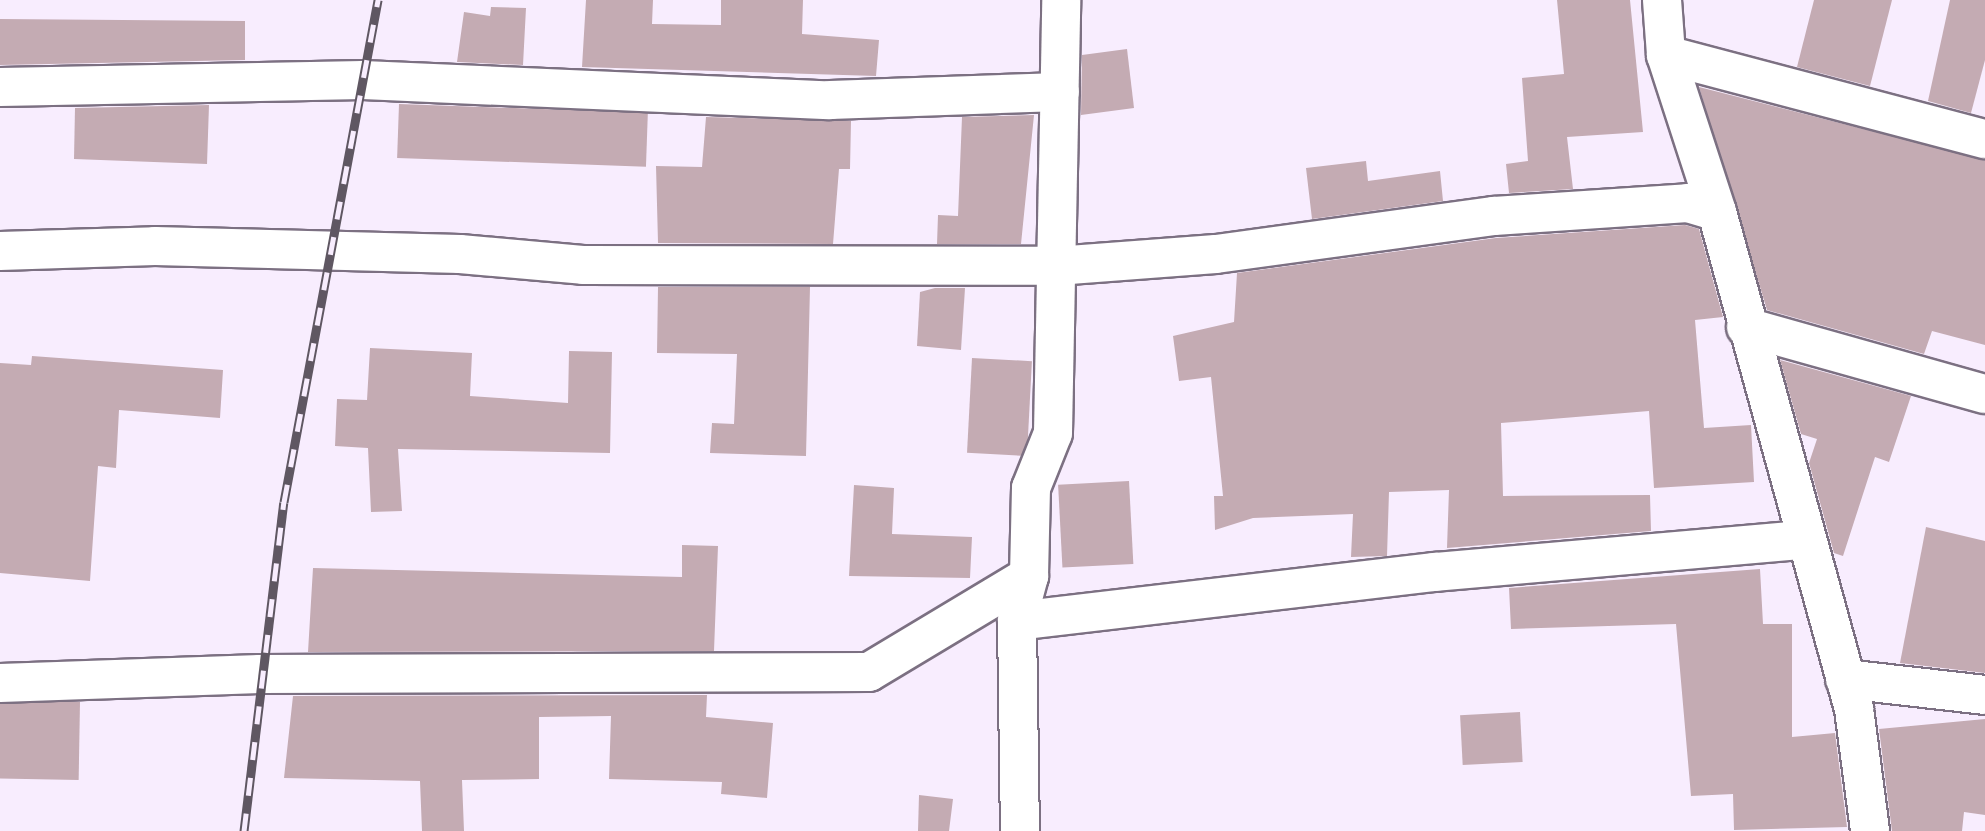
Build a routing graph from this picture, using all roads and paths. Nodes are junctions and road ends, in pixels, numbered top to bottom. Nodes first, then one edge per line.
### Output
1 (1061, 0) edge
2 (1662, 0) edge
3 (1666, 55) junction
4 (0, 87) edge
5 (1060, 92) junction
6 (1985, 139) edge
7 (1717, 212) junction
8 (0, 251) edge
9 (1056, 266) junction
10 (1746, 327) junction
11 (1985, 394) edge
12 (1804, 540) junction
13 (1029, 576) junction
14 (1017, 621) junction
15 (1845, 679) junction
16 (0, 683) edge
17 (1985, 695) edge
18 (1020, 831) edge
19 (1870, 831) edge

1 - 5 street
2 - 3 street
3 - 6 street
3 - 7 street
4 - 5 street
5 - 9 street
7 - 9 street
7 - 10 street
8 - 9 street
9 - 13 street
10 - 11 street
10 - 12 street
12 - 14 street
12 - 15 street
13 - 14 street
13 - 16 street
14 - 18 street
15 - 17 street
15 - 19 street

